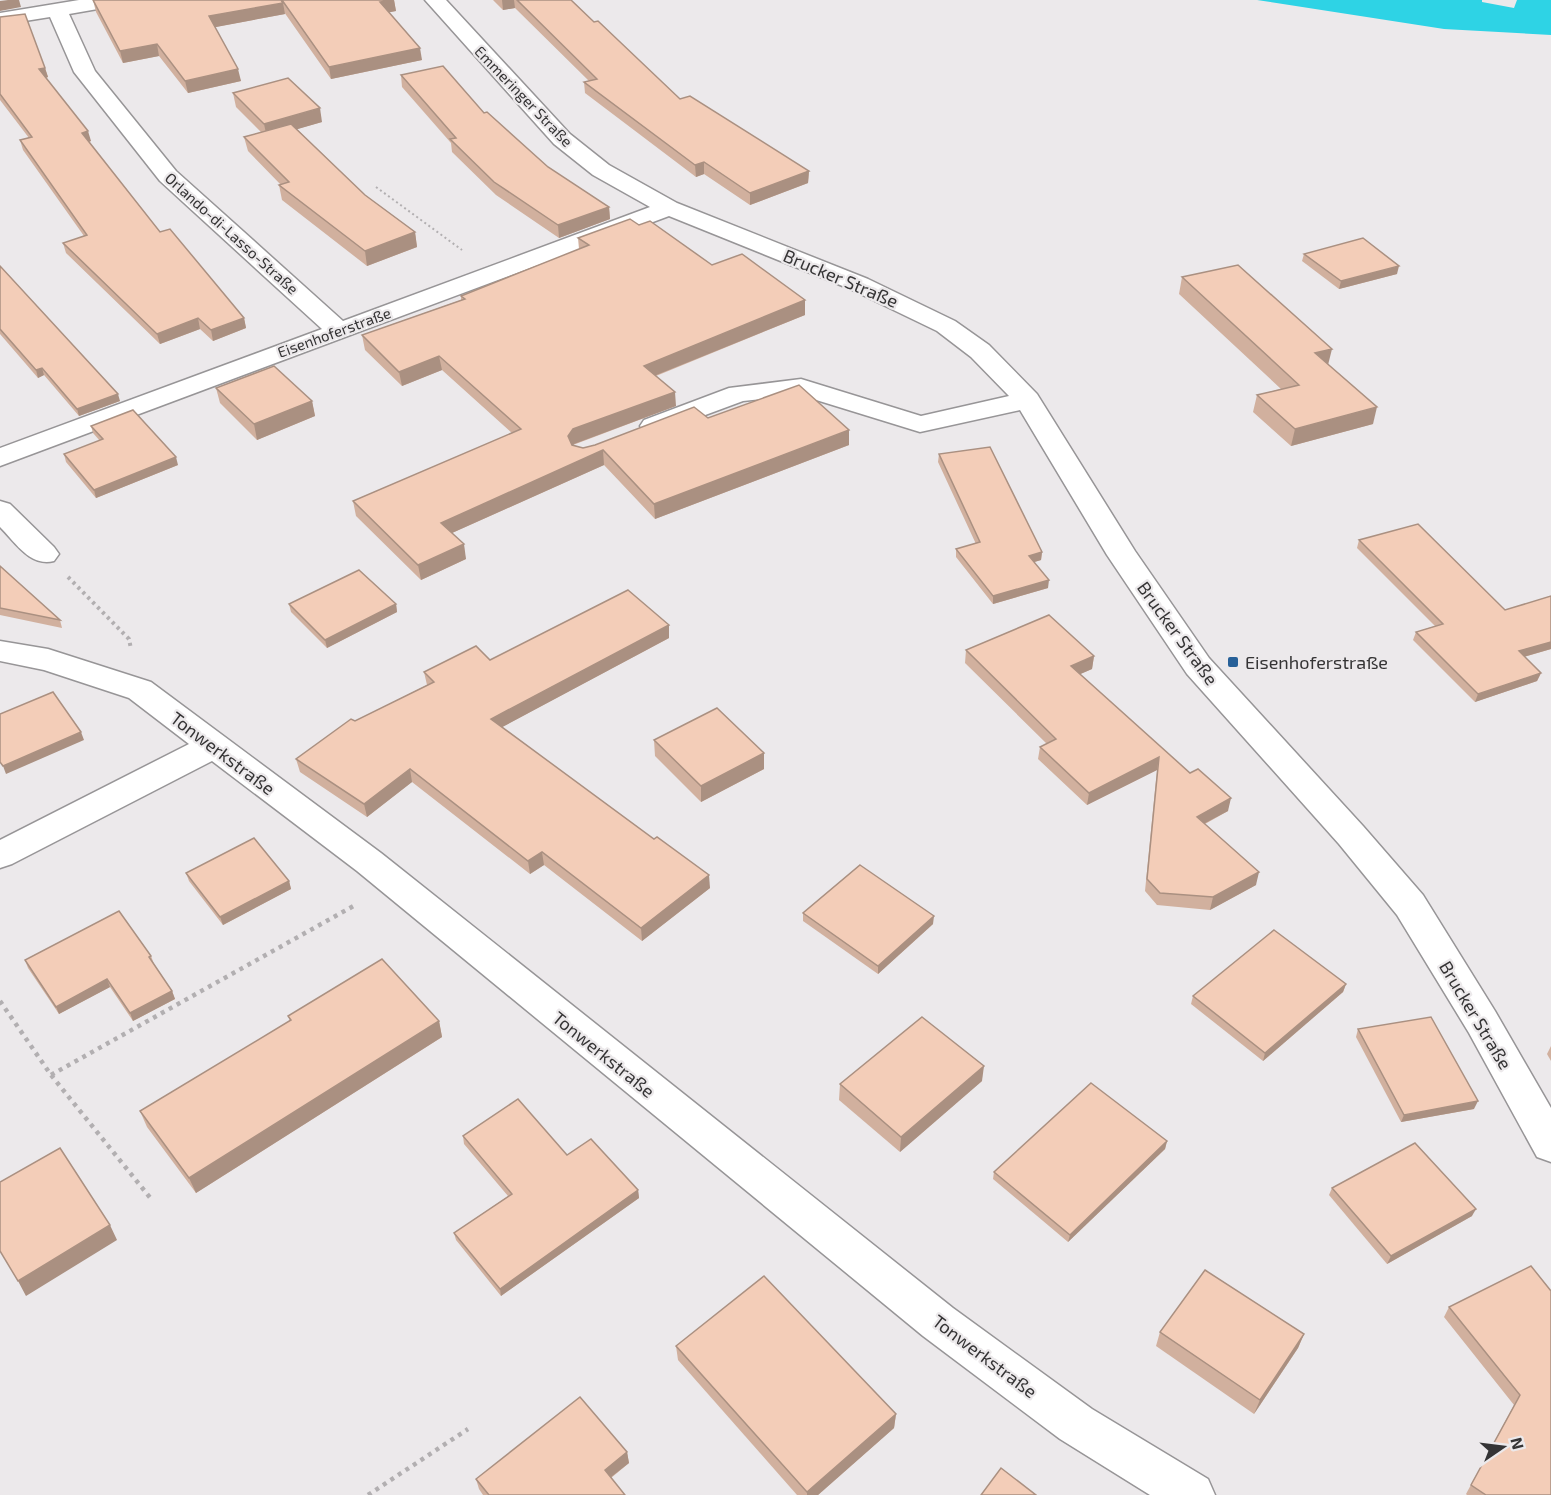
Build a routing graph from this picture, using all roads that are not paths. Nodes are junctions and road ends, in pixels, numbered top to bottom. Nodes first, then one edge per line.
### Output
1 (115, 0) edge
2 (435, 0) edge
3 (57, 9) junction
4 (0, 19) edge
5 (669, 208) junction
6 (718, 228) joint
7 (338, 330) junction
8 (1028, 400) junction
9 (629, 435) edge
10 (0, 458) edge
11 (0, 510) edge
12 (44, 554) road end
13 (0, 651) edge
14 (213, 746) junction
15 (0, 855) edge
16 (1551, 1145) edge
17 (1192, 1495) edge

1 - 3 street
2 - 5 street, Emmeringer Straße
3 - 4 street
3 - 7 street, Orlando-di-Lasso-Straße
5 - 6 street, Emmeringer Straße
5 - 7 street, Eisenhoferstraße
6 - 8 street, Brucker Straße
7 - 10 street, Eisenhoferstraße
8 - 9 street
8 - 16 street, Brucker Straße
11 - 12 street
13 - 14 street, Tonwerkstraße
14 - 15 street
14 - 17 street, Tonwerkstraße

